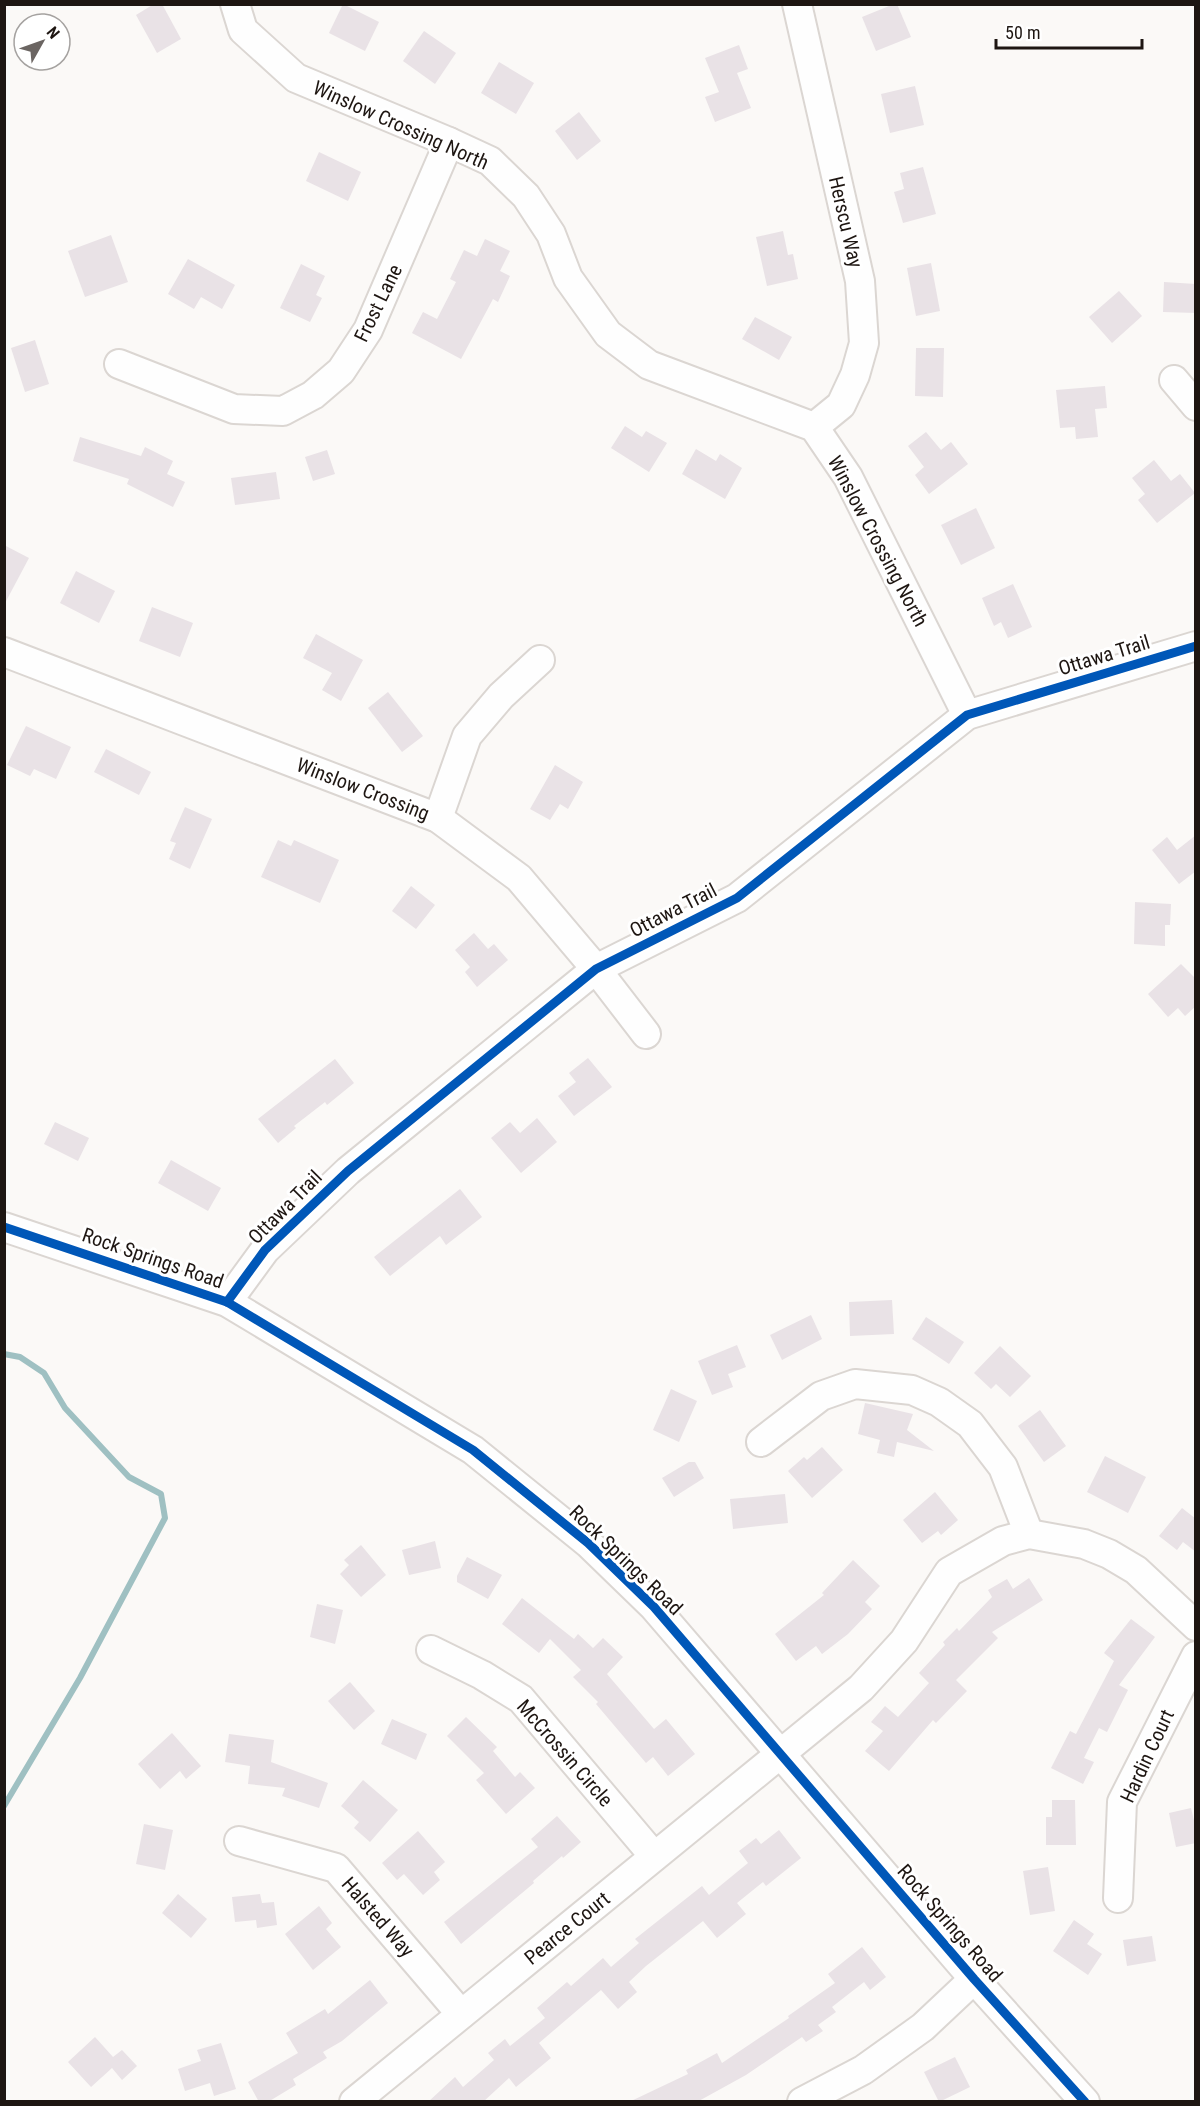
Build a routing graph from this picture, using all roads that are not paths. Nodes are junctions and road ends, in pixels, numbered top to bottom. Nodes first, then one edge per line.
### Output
1 (236, 4) edge
2 (797, 4) edge
3 (449, 142) junction
4 (119, 364) dead end
5 (1174, 380) dead end
6 (1196, 406) edge
7 (814, 428) junction
8 (1196, 646) edge
9 (4, 652) edge
10 (540, 660) dead end
11 (967, 715) junction
12 (438, 818) junction
13 (596, 969) junction
14 (646, 1034) dead end
15 (4, 1227) edge
16 (227, 1302) junction
17 (761, 1442) dead end
18 (1029, 1534) junction
19 (1196, 1626) edge
20 (431, 1650) dead end
21 (1196, 1656) edge
22 (780, 1754) junction
23 (239, 1841) dead end
24 (654, 1856) junction
25 (1118, 1898) dead end
26 (974, 1979) junction
27 (461, 2014) junction
28 (354, 2102) edge
29 (802, 2102) edge
30 (1085, 2102) edge

1 - 3 street, Winslow Crossing North
2 - 7 street, Herscu Way
3 - 4 street, Frost Lane
3 - 7 street, Winslow Crossing North
5 - 6 street
7 - 11 street, Winslow Crossing North
8 - 11 street, Ottawa Trail
9 - 12 street, Winslow Crossing
10 - 12 street
11 - 13 street, Ottawa Trail
12 - 13 street, Winslow Crossing
13 - 14 street, Winslow Crossing
13 - 16 street, Ottawa Trail
15 - 16 street, Rock Springs Road
16 - 22 street, Rock Springs Road
17 - 18 street
18 - 19 street
18 - 22 street, Pearce Court
20 - 24 street, McCrossin Circle
21 - 25 street, Hardin Court
22 - 24 street, Pearce Court
22 - 26 street, Rock Springs Road
23 - 27 street, Halsted Way
24 - 27 street, Pearce Court
26 - 29 street
26 - 30 street, Rock Springs Road
27 - 28 street, Pearce Court

